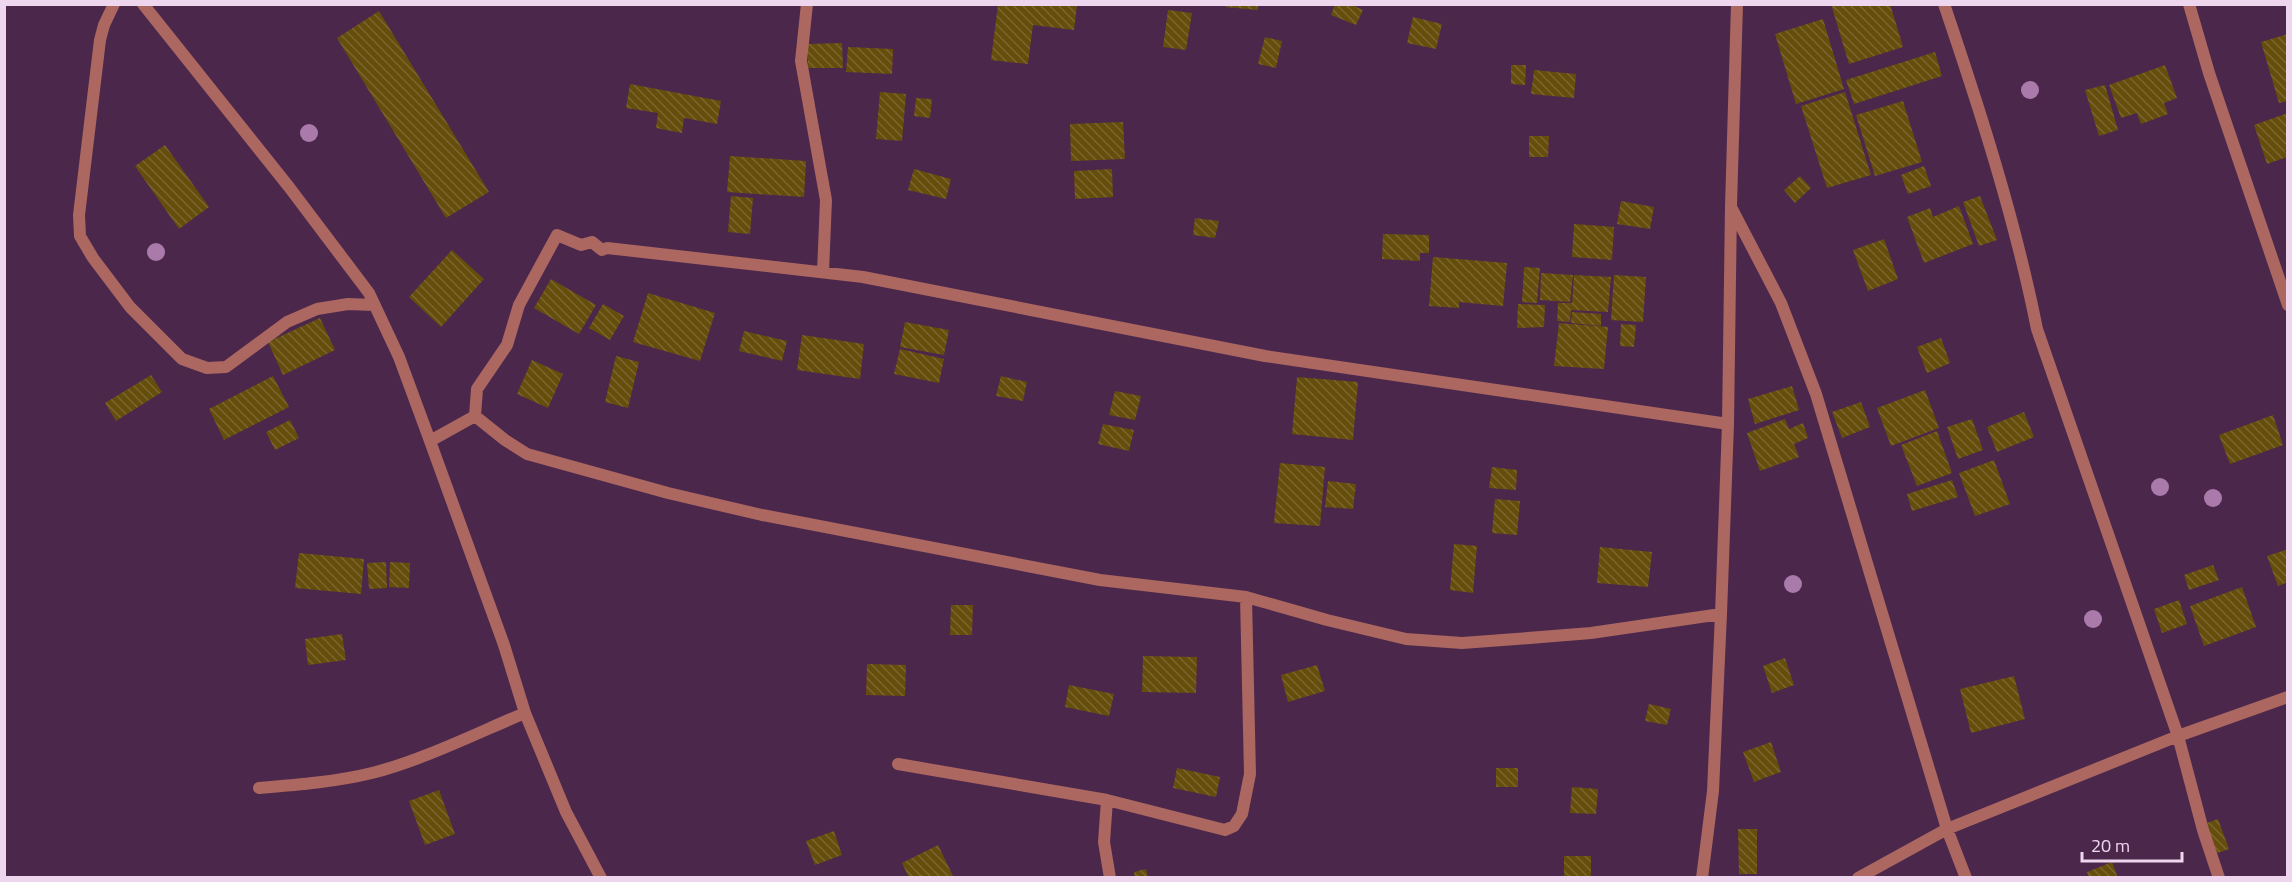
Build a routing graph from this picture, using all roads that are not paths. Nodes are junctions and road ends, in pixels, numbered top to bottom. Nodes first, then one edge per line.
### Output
1 (114, 4) edge
2 (143, 4) edge
3 (807, 4) edge
4 (1737, 4) edge
5 (1944, 4) edge
6 (2189, 4) edge
7 (1731, 206) junction
8 (823, 272) junction
9 (374, 305) junction
10 (2288, 305) edge
11 (475, 416) junction
12 (1728, 424) junction
13 (430, 441) junction
14 (1246, 597) junction
15 (1722, 614) junction
16 (2288, 697) edge
17 (525, 713) junction
18 (2178, 736) junction
19 (898, 764) dead end
20 (259, 788) dead end
21 (1107, 800) junction
22 (1947, 829) junction
23 (601, 878) edge
24 (1110, 878) edge
25 (1702, 878) edge
26 (1858, 878) edge
27 (1966, 878) edge
28 (2219, 878) edge

1 - 9 street
2 - 9 street
3 - 8 street
4 - 7 street
5 - 18 street
6 - 10 street
7 - 12 street
7 - 22 street
8 - 11 street
8 - 12 street
9 - 13 street
11 - 13 street
11 - 14 street
12 - 15 street
13 - 17 street
14 - 15 street
14 - 21 street
15 - 25 street
16 - 18 street
17 - 20 street
17 - 23 street
18 - 22 street
18 - 28 street
19 - 21 street
21 - 24 street
22 - 26 street
22 - 27 street

